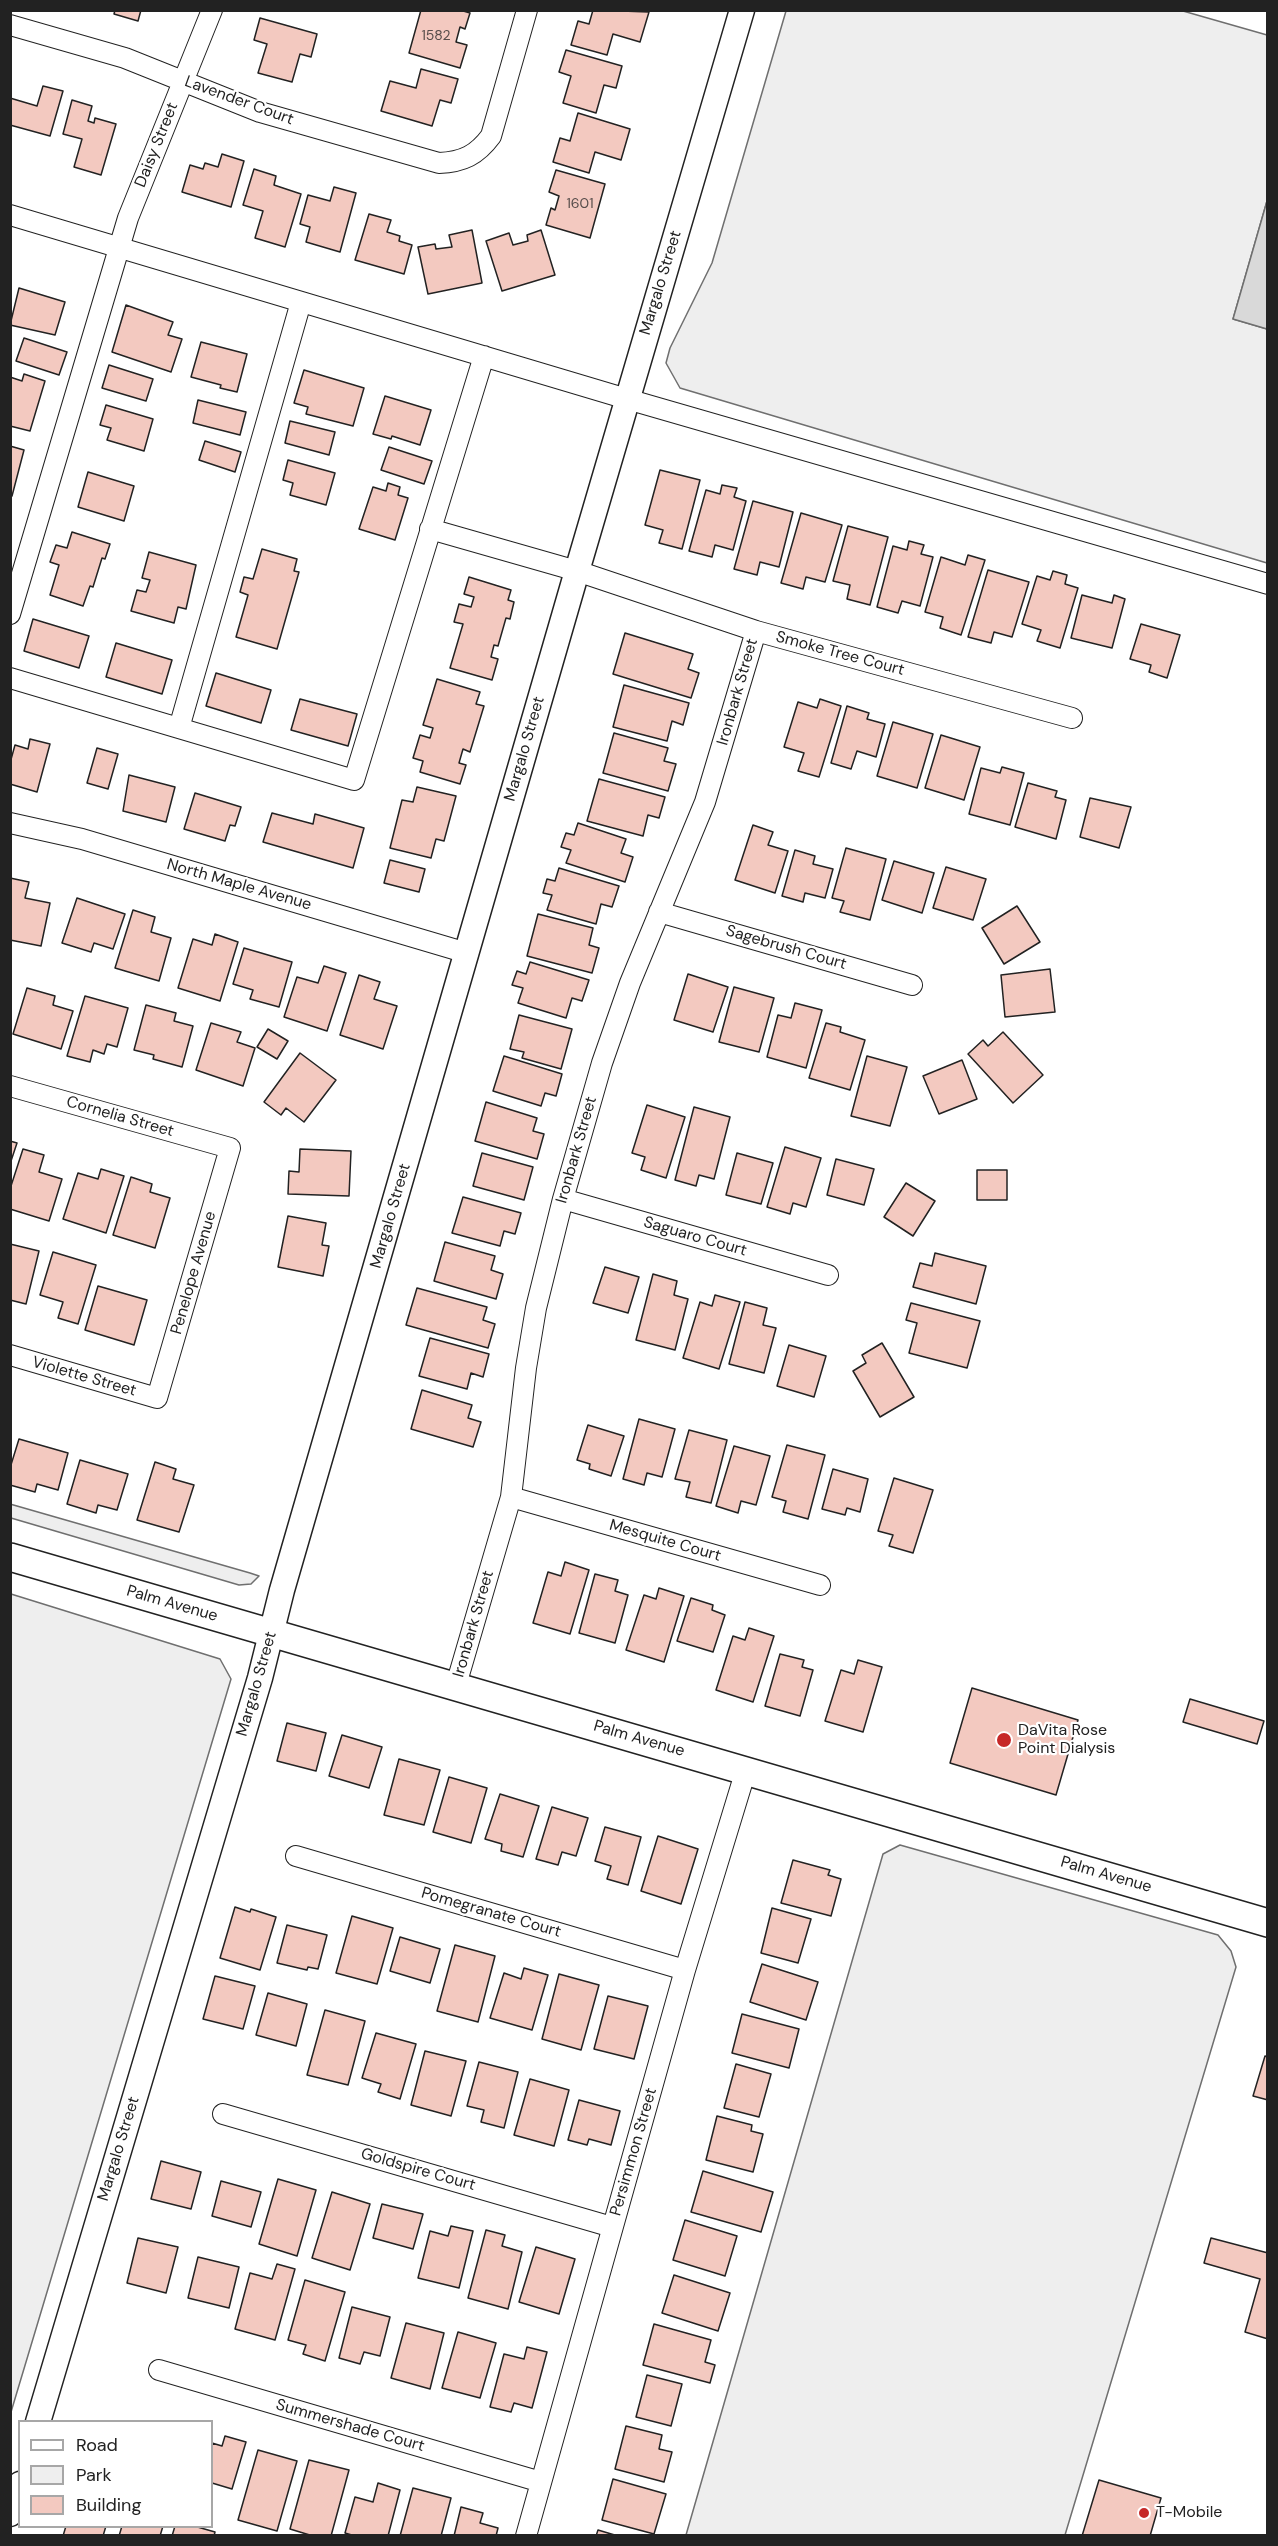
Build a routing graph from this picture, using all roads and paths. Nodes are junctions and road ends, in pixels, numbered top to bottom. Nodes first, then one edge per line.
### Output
1 (212, 10) edge
2 (527, 10) edge
3 (742, 10) edge
4 (10, 25) edge
5 (184, 82) junction
6 (10, 215) edge
7 (118, 247) junction
8 (301, 302) junction
9 (484, 356) junction
10 (627, 399) junction
11 (430, 529) junction
12 (577, 571) junction
13 (1268, 584) edge
14 (10, 614) edge
15 (756, 631) junction
16 (10, 678) edge
17 (1072, 718) dead end
18 (179, 728) junction
19 (10, 823) edge
20 (659, 912) junction
21 (467, 953) junction
22 (912, 985) dead end
23 (10, 1086) edge
24 (230, 1148) joint
25 (563, 1199) junction
26 (828, 1275) dead end
27 (10, 1355) edge
28 (158, 1398) joint
29 (511, 1497) junction
30 (10, 1557) edge
31 (820, 1585) dead end
32 (272, 1633) junction
33 (456, 1685) junction
34 (746, 1770) junction
35 (296, 1856) dead end
36 (1268, 1923) edge
37 (685, 1970) junction
38 (223, 2114) dead end
39 (612, 2227) junction
40 (159, 2370) dead end
41 (38, 2420) edge
42 (541, 2482) junction
43 (18, 2490) edge
44 (10, 2514) edge
45 (525, 2535) edge

1 - 5 street, Daisy Street
2 - 5 street, Lavender Court
3 - 10 street, Margalo Street
4 - 5 street, Lavender Court
5 - 7 street, Daisy Street
6 - 7 street
7 - 8 street
7 - 14 street, Daisy Street
8 - 9 street
8 - 18 street
9 - 10 street
9 - 11 street
10 - 12 street, Margalo Street
10 - 13 street
11 - 12 street, Smoke Tree Court
11 - 18 street
12 - 15 street, Smoke Tree Court
12 - 21 street, Margalo Street
15 - 17 street, Smoke Tree Court
15 - 20 street, Ironbark Street
16 - 18 street
19 - 21 street, North Maple Avenue
20 - 22 street, Sagebrush Court
20 - 25 street, Ironbark Street
21 - 32 street, Margalo Street
23 - 24 street, Cornelia Street
24 - 28 street, Penelope Avenue
25 - 26 street, Saguaro Court
25 - 29 street, Ironbark Street
27 - 28 street, Violette Street
29 - 31 street, Mesquite Court
29 - 33 street, Ironbark Street
30 - 32 main road, Palm Avenue
32 - 33 main road, Palm Avenue
32 - 41 street, Margalo Street
33 - 34 main road, Palm Avenue
34 - 36 main road, Palm Avenue
34 - 37 street, Persimmon Street
35 - 37 street, Pomegranate Court
37 - 39 street, Persimmon Street
38 - 39 street, Goldspire Court
39 - 42 street, Persimmon Street
40 - 42 street, Summershade Court
42 - 45 street, Persimmon Street
43 - 44 street

